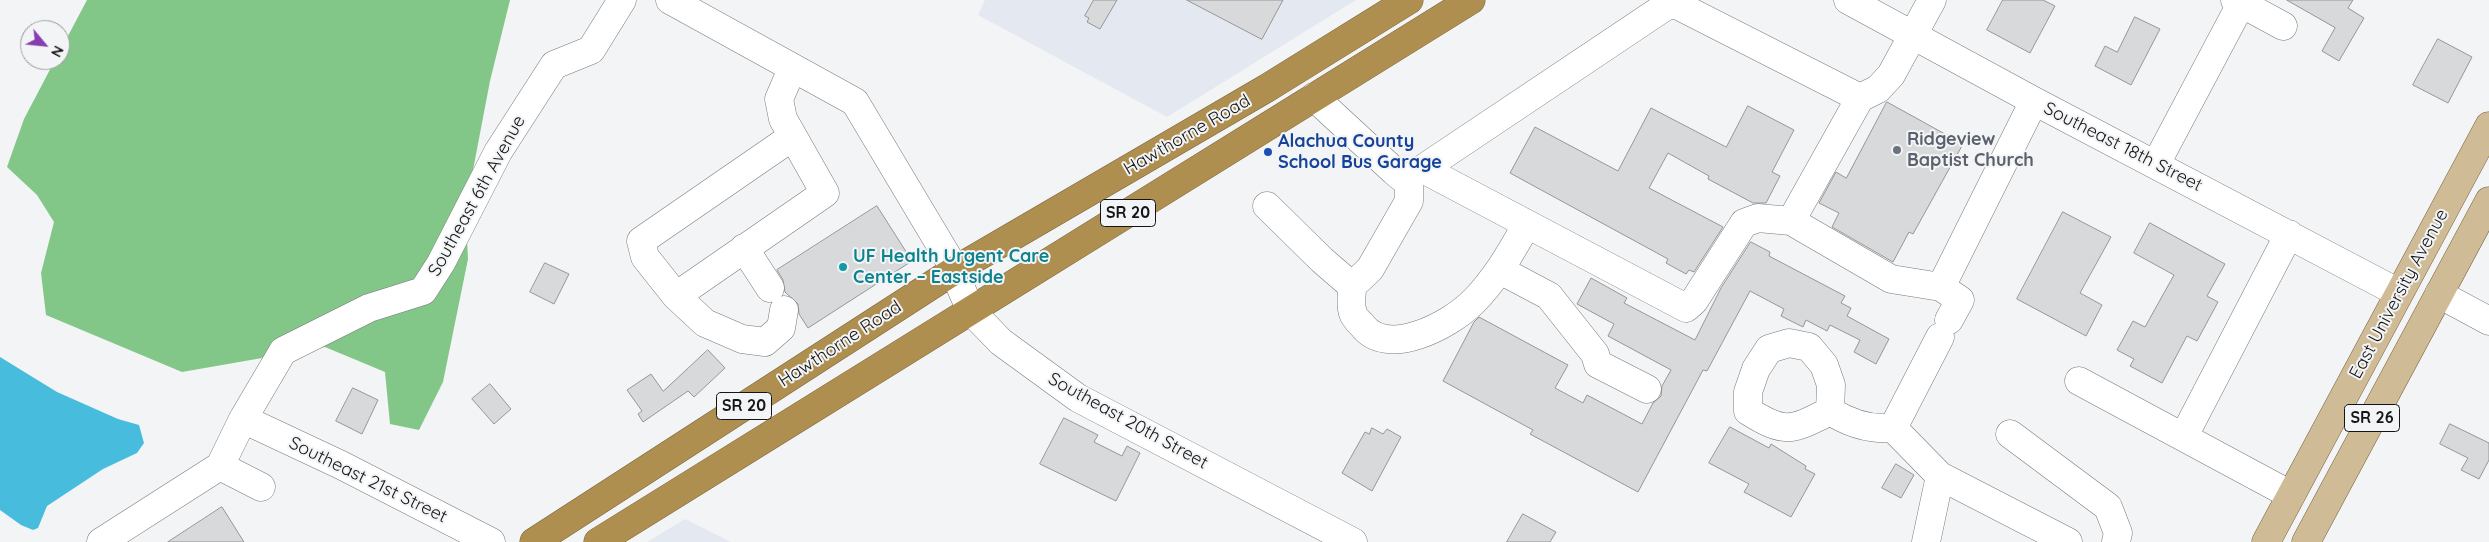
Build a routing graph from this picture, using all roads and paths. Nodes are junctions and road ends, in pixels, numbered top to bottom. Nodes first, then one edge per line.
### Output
1 (622, 0) edge
2 (670, 0) edge
3 (1409, 0) edge
4 (1471, 0) edge
5 (1848, 0) edge
6 (1932, 0) edge
7 (2240, 1) edge
8 (2283, 26) dead end
9 (1913, 36) junction
10 (792, 69) junction
11 (1314, 97) junction
12 (1860, 98) junction
13 (2034, 101) junction
14 (2489, 126) edge
15 (792, 136) junction
16 (2156, 164) junction
17 (1416, 174) junction
18 (2489, 201) edge
19 (1267, 206) dead end
20 (1791, 221) junction
21 (1527, 224) junction
22 (2289, 234) junction
23 (744, 248) junction
24 (954, 270) junction
25 (1500, 270) junction
26 (1352, 286) junction
27 (1941, 287) junction
28 (2400, 293) junction
29 (2439, 294) junction
30 (676, 296) junction
31 (971, 311) junction
32 (2489, 321) edge
33 (2079, 381) dead end
34 (1647, 389) dead end
35 (1830, 411) dead end
36 (243, 419) junction
37 (1892, 428) junction
38 (2010, 434) dead end
39 (2184, 436) junction
40 (220, 466) junction
41 (1940, 476) junction
42 (261, 487) dead end
43 (2291, 496) junction
44 (101, 542) edge
45 (491, 542) edge
46 (534, 542) edge
47 (598, 542) edge
48 (1353, 542) edge
49 (1926, 542) edge
50 (2068, 542) edge
51 (2116, 542) edge
52 (2266, 542) edge
53 (2306, 542) edge

1 - 36 street, Southeast 6th Avenue
2 - 10 street, Southeast 20th Street
3 - 24 highway, Hawthorne Road / SR 20
4 - 11 highway, Hawthorne Road / SR 20
5 - 9 street, Southeast 18th Street
6 - 9 street
7 - 8 street
7 - 16 street
9 - 12 street
9 - 13 street, Southeast 18th Street
10 - 15 street
10 - 24 street, Southeast 20th Street
11 - 17 street
11 - 31 highway, Hawthorne Road / SR 20
12 - 17 street
12 - 20 street
13 - 16 street, Southeast 18th Street
13 - 27 street
14 - 28 main road, East University Avenue / SR 26
15 - 23 street
15 - 30 street
16 - 22 street, Southeast 18th Street
17 - 21 street
17 - 26 street
18 - 29 main road, East University Avenue / SR 26
19 - 26 street
20 - 21 street
20 - 27 street
21 - 25 street
22 - 28 street, Southeast 18th Street
22 - 39 street
23 - 30 street
23 - 30 street
24 - 31 street, Southeast 20th Street
24 - 46 highway, Hawthorne Road / SR 20
25 - 26 street
25 - 34 street
27 - 37 street
28 - 29 main road
28 - 43 main road, East University Avenue / SR 26
29 - 32 street
29 - 53 main road, East University Avenue / SR 26
31 - 47 highway, Hawthorne Road / SR 20
31 - 48 street, Southeast 20th Street
33 - 39 street
35 - 37 street
36 - 40 street, Southeast 6th Avenue
36 - 45 street, Southeast 21st Street
37 - 41 street
38 - 51 street
39 - 43 street
40 - 42 street
40 - 44 street
41 - 49 street
41 - 50 street
43 - 52 main road, East University Avenue / SR 26

